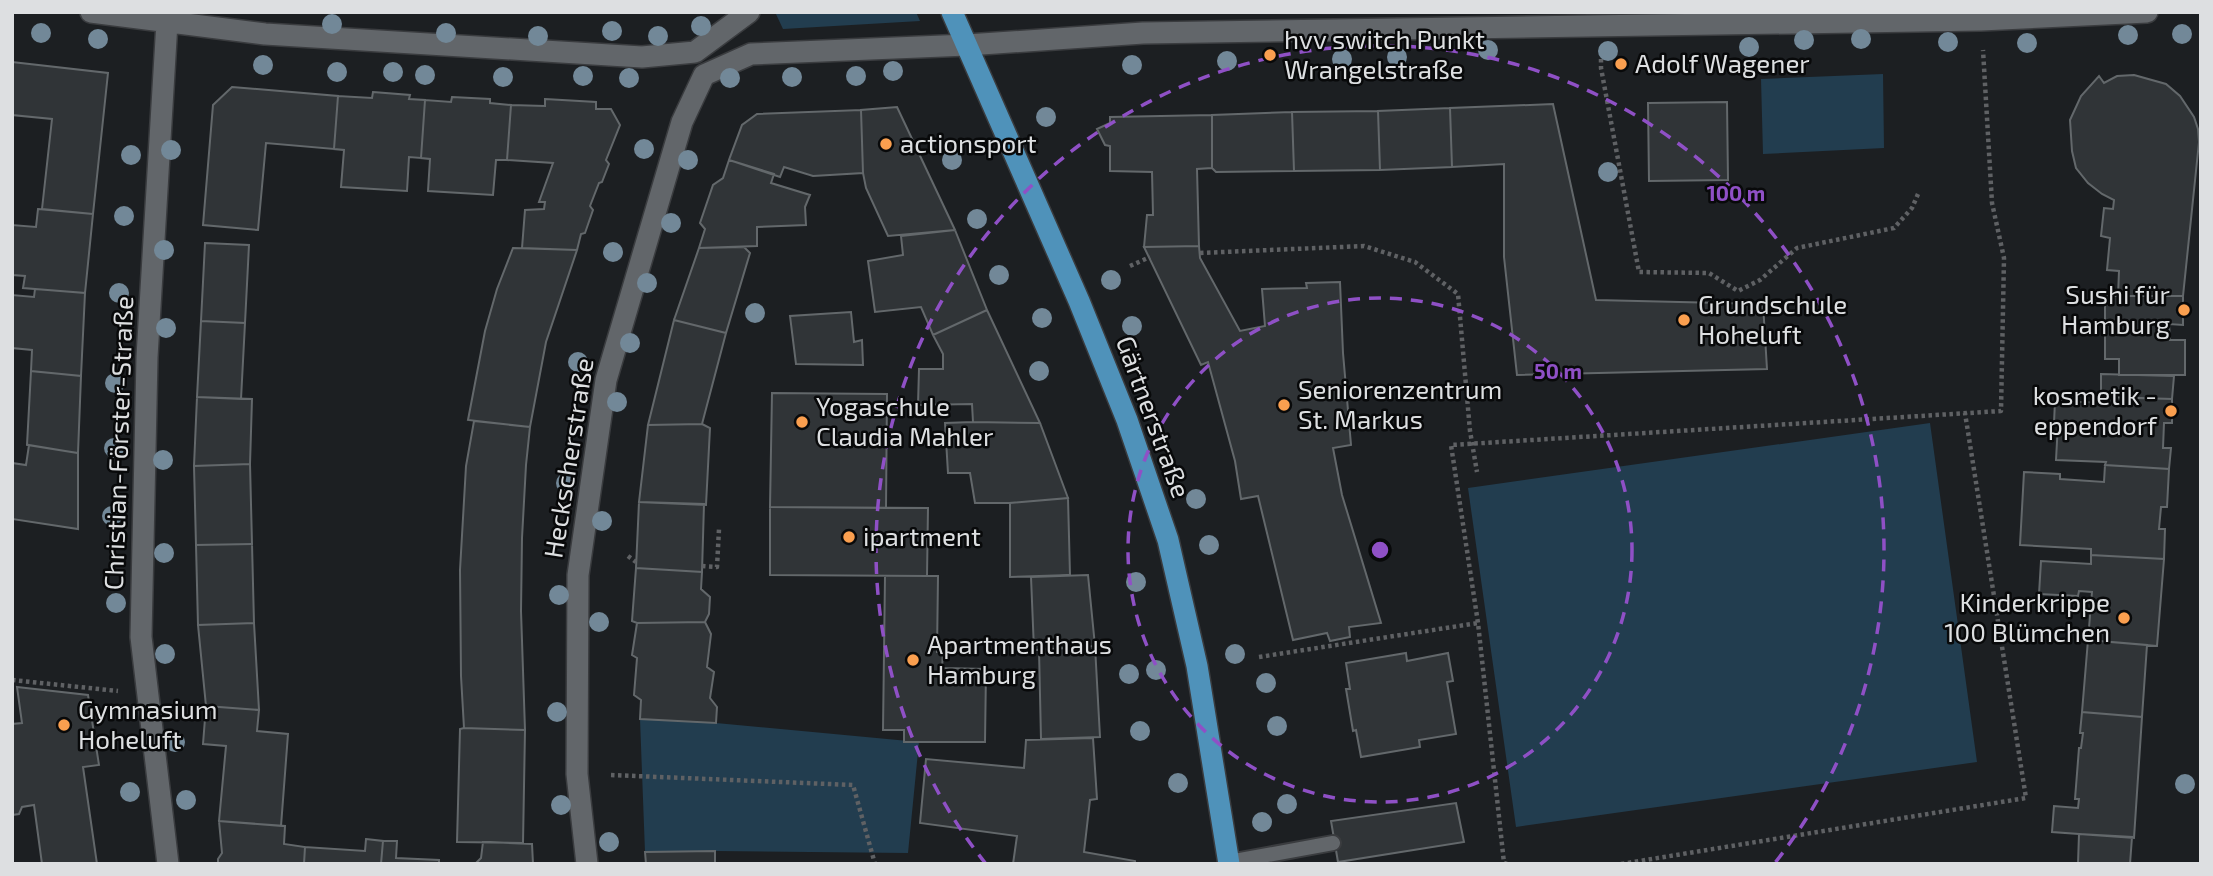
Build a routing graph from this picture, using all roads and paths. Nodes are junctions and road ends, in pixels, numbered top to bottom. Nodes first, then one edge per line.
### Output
1 (91, 12) edge
2 (749, 12) edge
3 (952, 12) edge
4 (2147, 12) edge
5 (1819, 17) edge
6 (167, 22) junction
7 (967, 45) junction
8 (1983, 50) dead end
9 (695, 52) junction
10 (1601, 59) dead end
11 (704, 75) junction
12 (1919, 194) dead end
13 (1200, 253) dead end
14 (1150, 257) dead end
15 (1130, 266) dead end
16 (1965, 414) junction
17 (1473, 444) junction
18 (1477, 472) dead end
19 (719, 528) dead end
20 (628, 556) dead end
21 (636, 562) dead end
22 (702, 566) dead end
23 (1478, 623) junction
24 (1259, 657) dead end
25 (12, 680) edge
26 (118, 691) dead end
27 (611, 775) dead end
28 (1333, 843) dead end
29 (1229, 863) edge
30 (168, 864) edge
31 (587, 864) edge
32 (876, 864) edge
33 (1507, 864) edge
34 (1621, 864) edge

1 - 6 street
2 - 9 street
3 - 7 main road, Gärtnerstraße
4 - 5 street
5 - 7 street
6 - 9 street
6 - 30 street, Christian-Förster-Straße
7 - 11 street
7 - 29 main road, Gärtnerstraße
8 - 16 path
9 - 11 street
10 - 12 path
11 - 31 street, Heckscherstraße
13 - 17 path
14 - 15 path
16 - 17 path
16 - 34 path
17 - 18 path
17 - 23 path
19 - 22 path
20 - 21 path
23 - 24 path
23 - 33 path
25 - 26 path
27 - 32 path
28 - 29 lane

